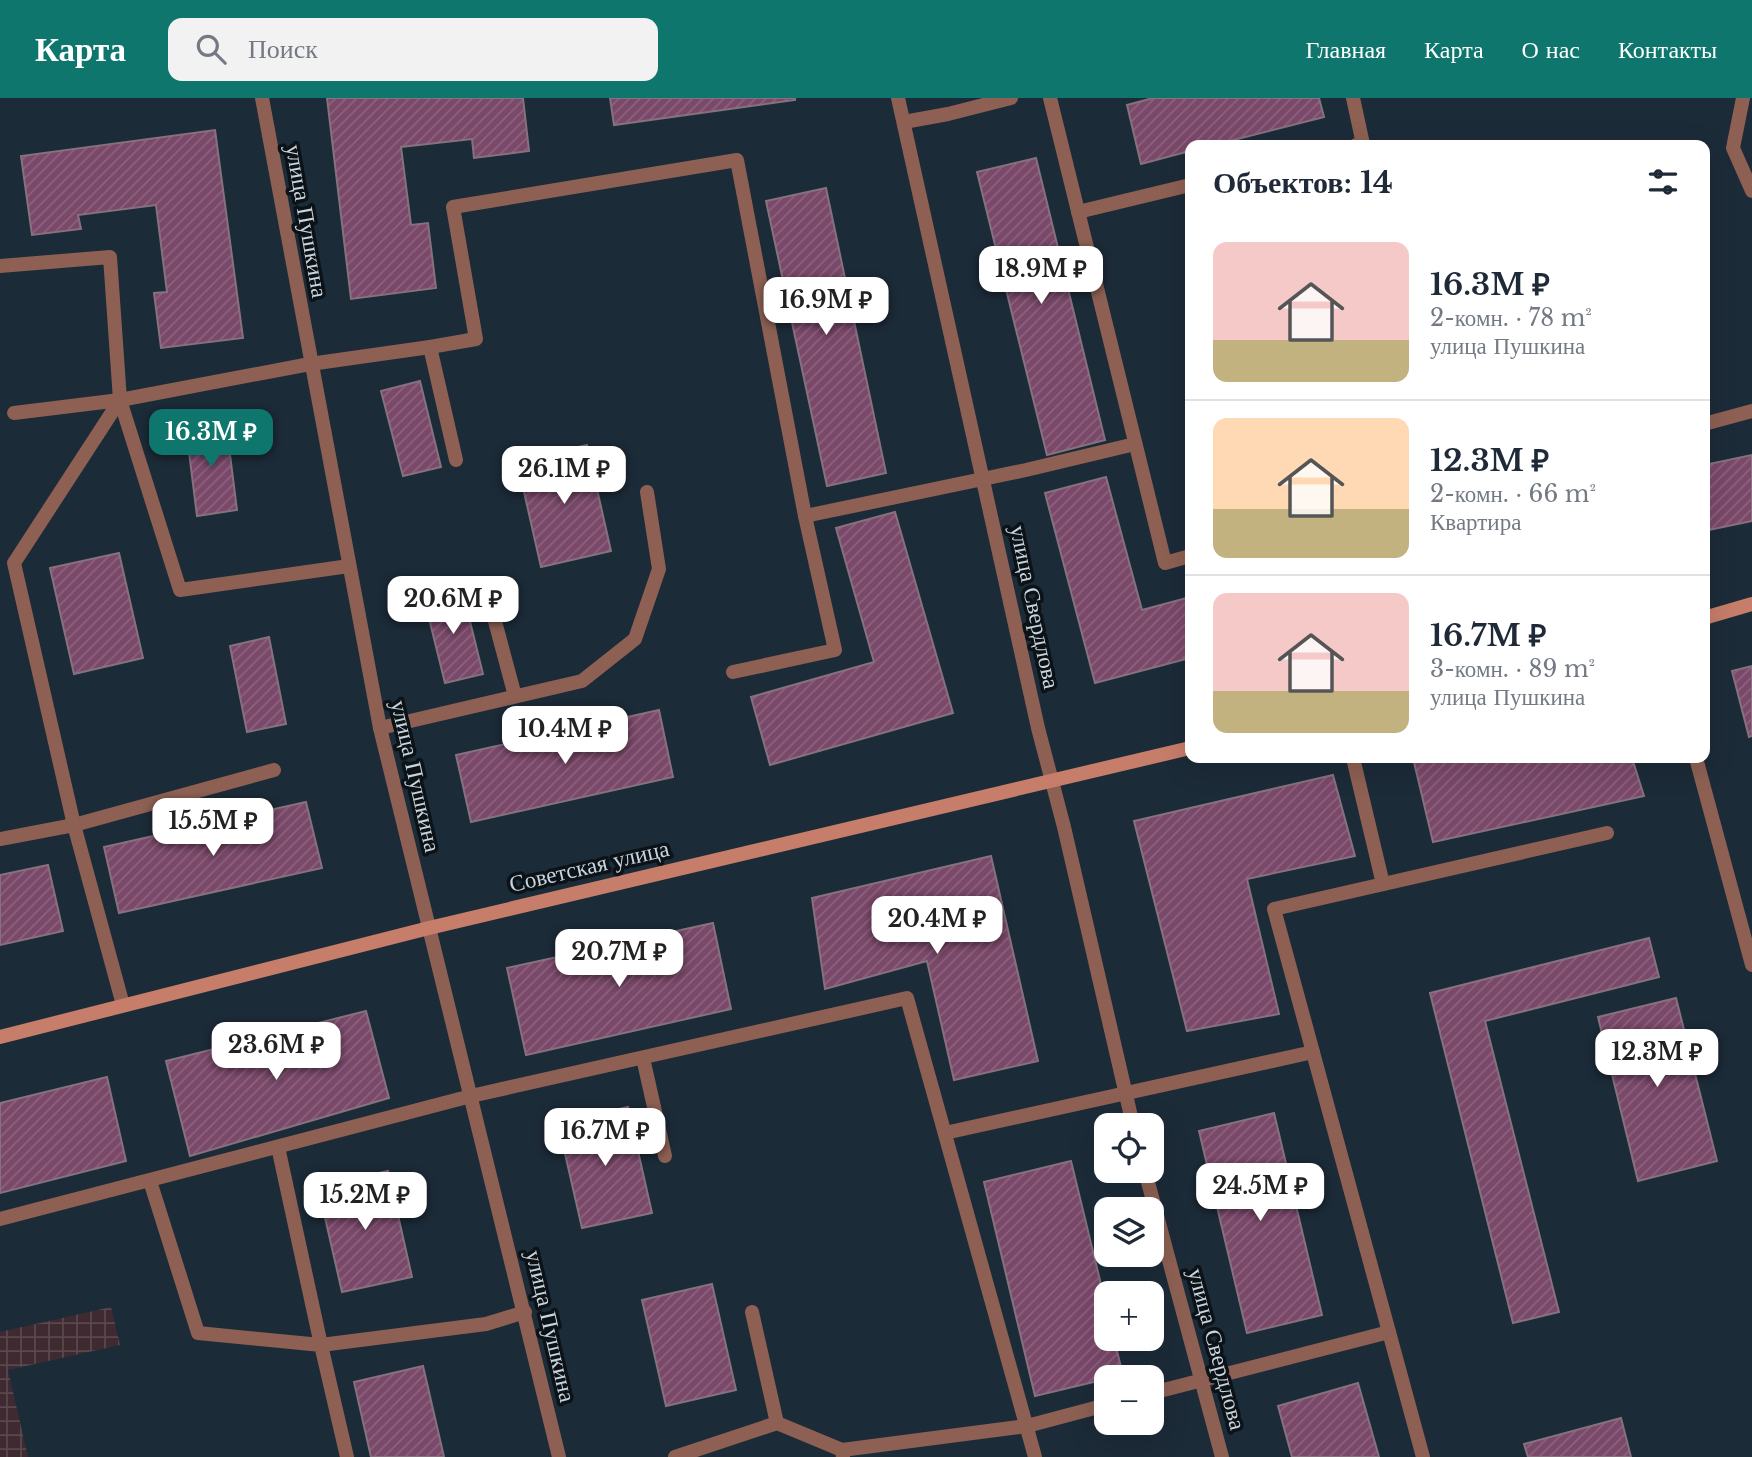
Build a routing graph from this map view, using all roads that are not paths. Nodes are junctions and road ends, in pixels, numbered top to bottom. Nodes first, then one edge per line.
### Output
1 (262, 98) edge
2 (898, 98) edge
3 (1011, 98) edge
4 (1050, 98) edge
5 (1353, 98) edge
6 (1743, 98) edge
7 (904, 122) junction
8 (1362, 140) edge
9 (1185, 186) edge
10 (1752, 191) edge
11 (1077, 212) junction
12 (0, 266) edge
13 (430, 347) junction
14 (310, 364) junction
15 (120, 400) junction
16 (1752, 411) edge
17 (14, 413) dead end
18 (1710, 422) edge
19 (1135, 444) junction
20 (456, 460) dead end
21 (984, 478) junction
22 (647, 492) dead end
23 (805, 516) junction
24 (1185, 557) edge
25 (349, 566) junction
26 (1752, 604) edge
27 (493, 614) dead end
28 (1710, 616) edge
29 (733, 672) dead end
30 (515, 696) junction
31 (380, 728) junction
32 (1185, 749) edge
33 (1354, 763) edge
34 (1697, 763) edge
35 (274, 770) dead end
36 (1052, 780) junction
37 (74, 825) junction
38 (1607, 833) dead end
39 (0, 839) edge
40 (1383, 884) junction
41 (429, 928) junction
42 (1752, 965) edge
43 (122, 1005) junction
44 (0, 1037) edge
45 (1313, 1052) junction
46 (642, 1058) junction
47 (1125, 1094) junction
48 (471, 1096) junction
49 (1130, 1113) edge
50 (945, 1133) junction
51 (278, 1147) junction
52 (665, 1156) dead end
53 (150, 1181) junction
54 (1148, 1183) edge
55 (0, 1219) edge
56 (525, 1312) junction
57 (752, 1312) dead end
58 (1389, 1332) junction
59 (321, 1345) junction
60 (1202, 1380) junction
61 (1164, 1390) edge
62 (1094, 1408) edge
63 (777, 1423) junction
64 (1027, 1426) junction
65 (842, 1454) edge
66 (346, 1457) edge
67 (559, 1457) edge
68 (675, 1457) edge
69 (1035, 1457) edge
70 (1222, 1457) edge
71 (1423, 1457) edge

1 - 14 street, улица Пушкина
2 - 7 street, улица Свердлова
3 - 7 street
4 - 11 street
5 - 8 street
6 - 10 street
7 - 21 street, улица Свердлова
9 - 11 street
11 - 19 street
12 - 15 street
13 - 14 street
13 - 20 street
13 - 23 street
14 - 15 street
14 - 25 street, улица Пушкина
15 - 17 street
15 - 25 street
15 - 37 street
16 - 18 street
19 - 21 street
19 - 24 street
21 - 23 street
21 - 36 street, улица Свердлова
22 - 30 street
23 - 29 street
25 - 31 street, улица Пушкина
26 - 28 street
27 - 30 street
30 - 31 street
31 - 41 street, улица Пушкина
32 - 36 street, Советская улица
33 - 40 street
34 - 42 street
35 - 37 street
36 - 41 street, Советская улица
36 - 47 street, улица Свердлова
37 - 39 street
37 - 43 street
38 - 40 street
40 - 45 street
41 - 43 street, Советская улица
41 - 48 street, улица Пушкина
43 - 44 street, Советская улица
45 - 47 street
45 - 58 street
46 - 48 street
46 - 50 street
46 - 52 street
47 - 49 street, улица Свердлова
47 - 50 street
48 - 51 street
48 - 56 street, улица Пушкина
50 - 64 street
51 - 53 street
51 - 59 street
53 - 55 street
53 - 59 street
54 - 60 street, улица Свердлова
56 - 59 street
56 - 67 street, улица Пушкина
57 - 63 street
58 - 60 street
58 - 71 street
59 - 66 street
60 - 61 street
60 - 70 street, улица Свердлова
62 - 64 street
63 - 65 street
63 - 68 street
64 - 65 street
64 - 69 street

